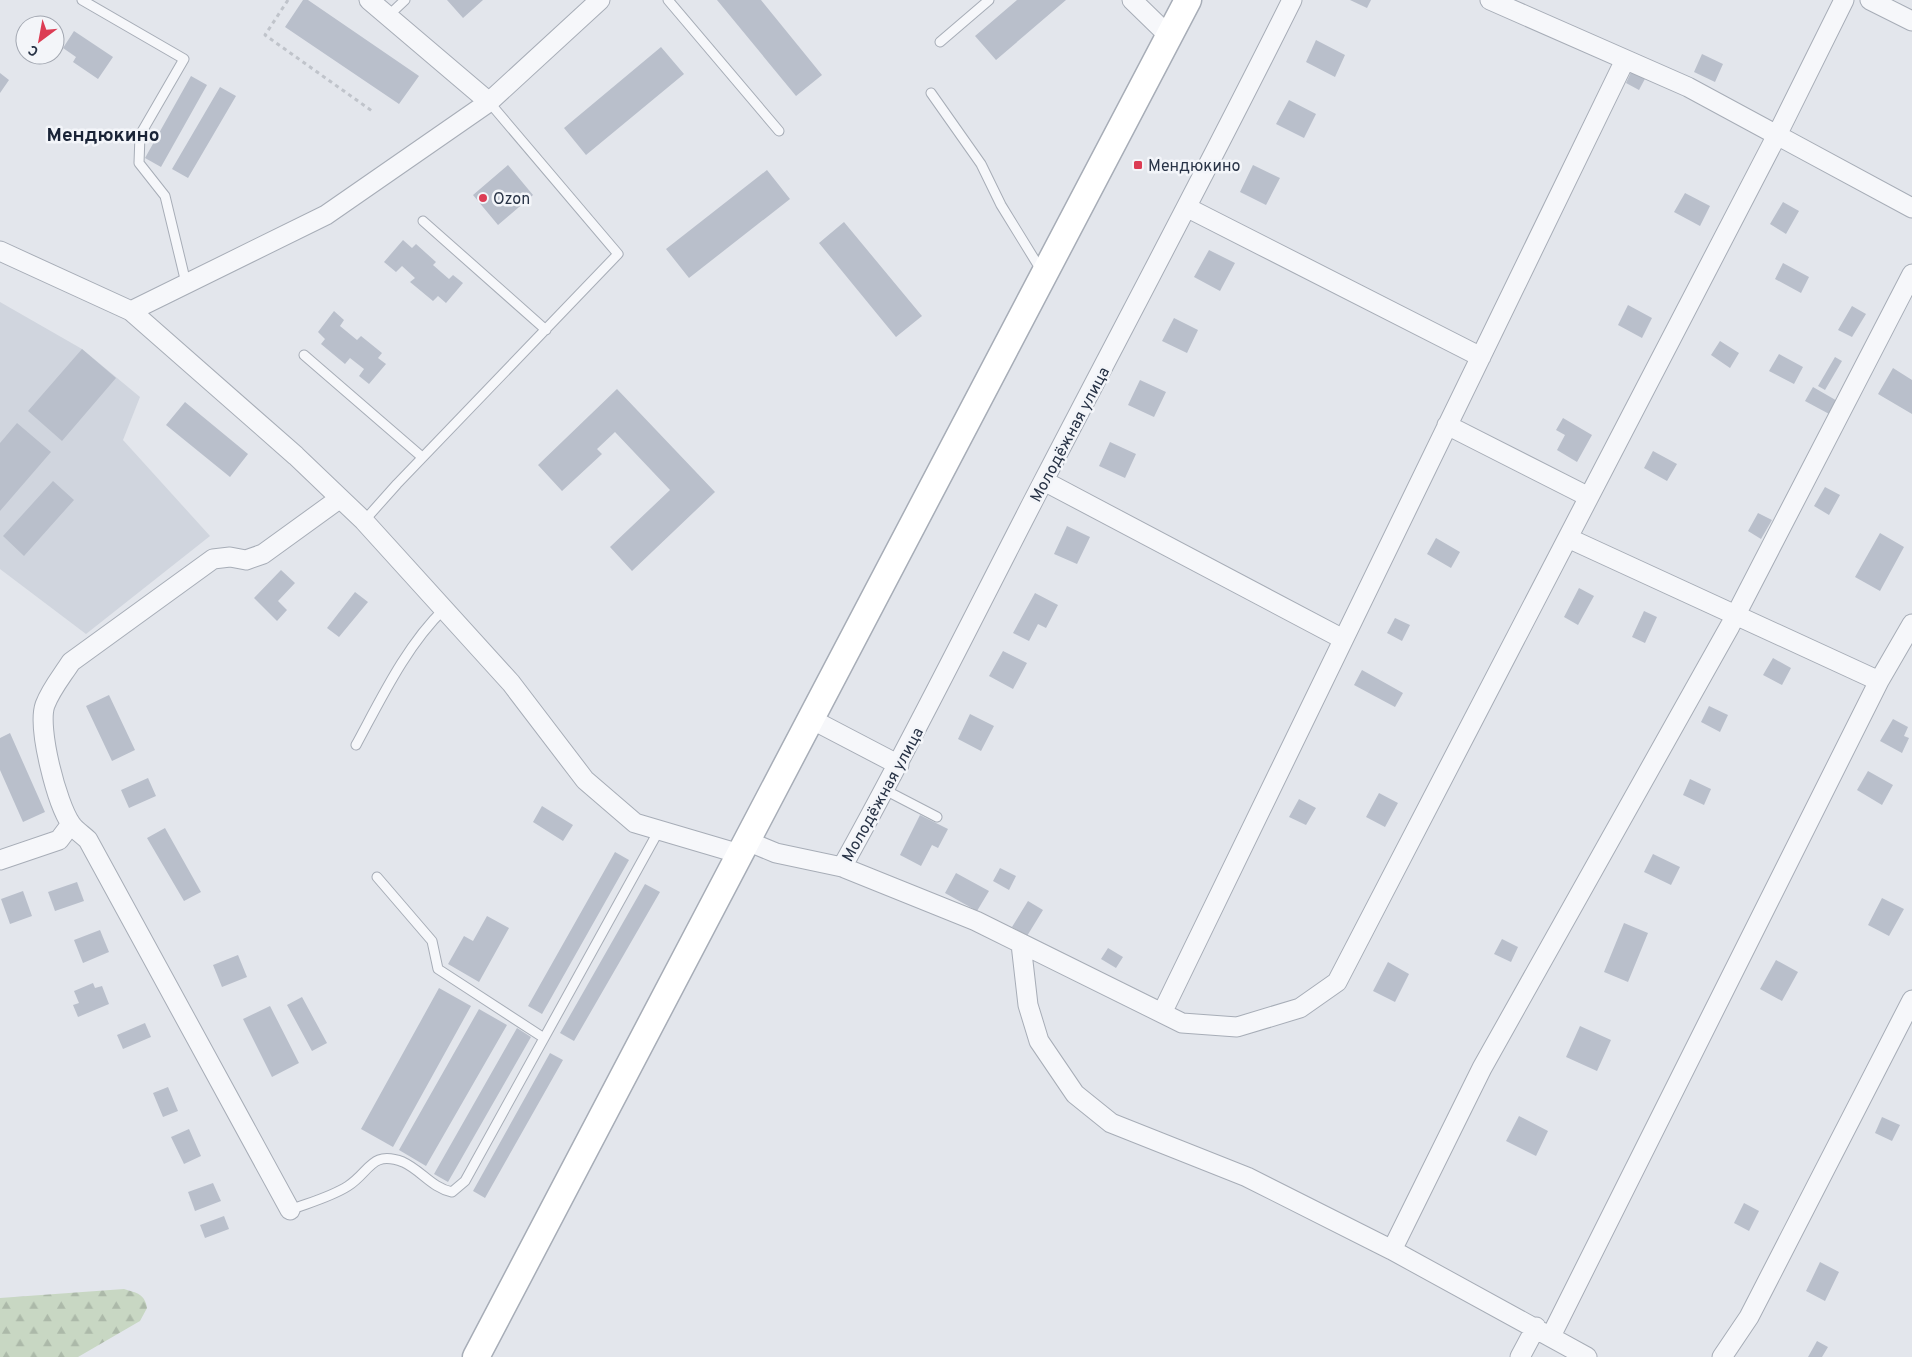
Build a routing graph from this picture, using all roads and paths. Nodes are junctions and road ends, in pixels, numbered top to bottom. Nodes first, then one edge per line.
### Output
1 (82, 0) edge
2 (288, 0) edge
3 (369, 0) edge
4 (405, 0) edge
5 (600, 0) edge
6 (668, 0) edge
7 (989, 0) edge
8 (1132, 0) edge
9 (1188, 0) edge
10 (1292, 0) edge
11 (1490, 0) edge
12 (1844, 0) edge
13 (1870, 0) edge
14 (388, 16) junction
15 (1912, 22) edge
16 (1169, 36) junction
17 (940, 42) dead end
18 (1625, 60) junction
19 (932, 93) dead end
20 (489, 102) junction
21 (372, 111) dead end
22 (779, 131) dead end
23 (1777, 135) junction
24 (1188, 208) junction
25 (1912, 208) edge
26 (423, 221) dead end
27 (0, 251) edge
28 (1044, 274) junction
29 (1912, 274) edge
30 (186, 283) junction
31 (131, 311) junction
32 (546, 330) junction
33 (304, 355) dead end
34 (1480, 357) junction
35 (1447, 425) junction
36 (422, 457) junction
37 (1044, 481) junction
38 (1589, 498) junction
39 (339, 499) junction
40 (364, 521) junction
41 (1568, 538) junction
42 (444, 609) junction
43 (1736, 614) junction
44 (1912, 624) edge
45 (1343, 639) junction
46 (1879, 682) junction
47 (811, 719) junction
48 (356, 745) dead end
49 (899, 765) junction
50 (885, 790) junction
51 (937, 817) dead end
52 (71, 824) junction
53 (658, 832) junction
54 (743, 847) junction
55 (0, 860) edge
56 (842, 867) junction
57 (377, 877) dead end
58 (1021, 944) junction
59 (1912, 1000) edge
60 (1162, 1013) junction
61 (544, 1038) junction
62 (290, 1210) joint
63 (1392, 1250) junction
64 (1544, 1331) junction
65 (476, 1357) edge
66 (1520, 1357) edge
67 (1587, 1357) edge
68 (1722, 1357) edge

1 - 30 lane
2 - 21 path
3 - 14 street
4 - 14 lane
5 - 20 street
6 - 22 lane
7 - 17 lane
8 - 16 street
9 - 16 street
10 - 24 street, Молодёжная улица
11 - 18 street
12 - 23 street
13 - 15 street
14 - 20 street
16 - 28 street
18 - 23 street
18 - 34 street
19 - 28 lane
20 - 30 street
20 - 32 lane
23 - 25 street
23 - 38 street
24 - 34 street
24 - 37 street, Молодёжная улица
26 - 32 lane
27 - 31 street
28 - 47 street
29 - 43 street
30 - 31 street
31 - 39 street
32 - 36 lane
33 - 36 lane
34 - 35 street
35 - 38 street
35 - 45 street
36 - 40 lane
37 - 45 street
37 - 49 street, Молодёжная улица
38 - 41 street
39 - 40 street
39 - 52 street
40 - 42 street
41 - 43 street
41 - 60 street
42 - 48 lane
42 - 53 street
43 - 46 street
43 - 63 street
44 - 46 street
45 - 60 street
46 - 64 street
47 - 49 street
47 - 54 street
49 - 50 street, Молодёжная улица
50 - 51 lane
50 - 56 street, Молодёжная улица
52 - 55 street
52 - 62 street
53 - 54 street
53 - 61 lane
54 - 56 street
54 - 65 street
56 - 58 street
57 - 61 lane
58 - 60 street
58 - 63 street
59 - 68 street
61 - 62 lane
63 - 64 street
64 - 66 street
64 - 67 street

